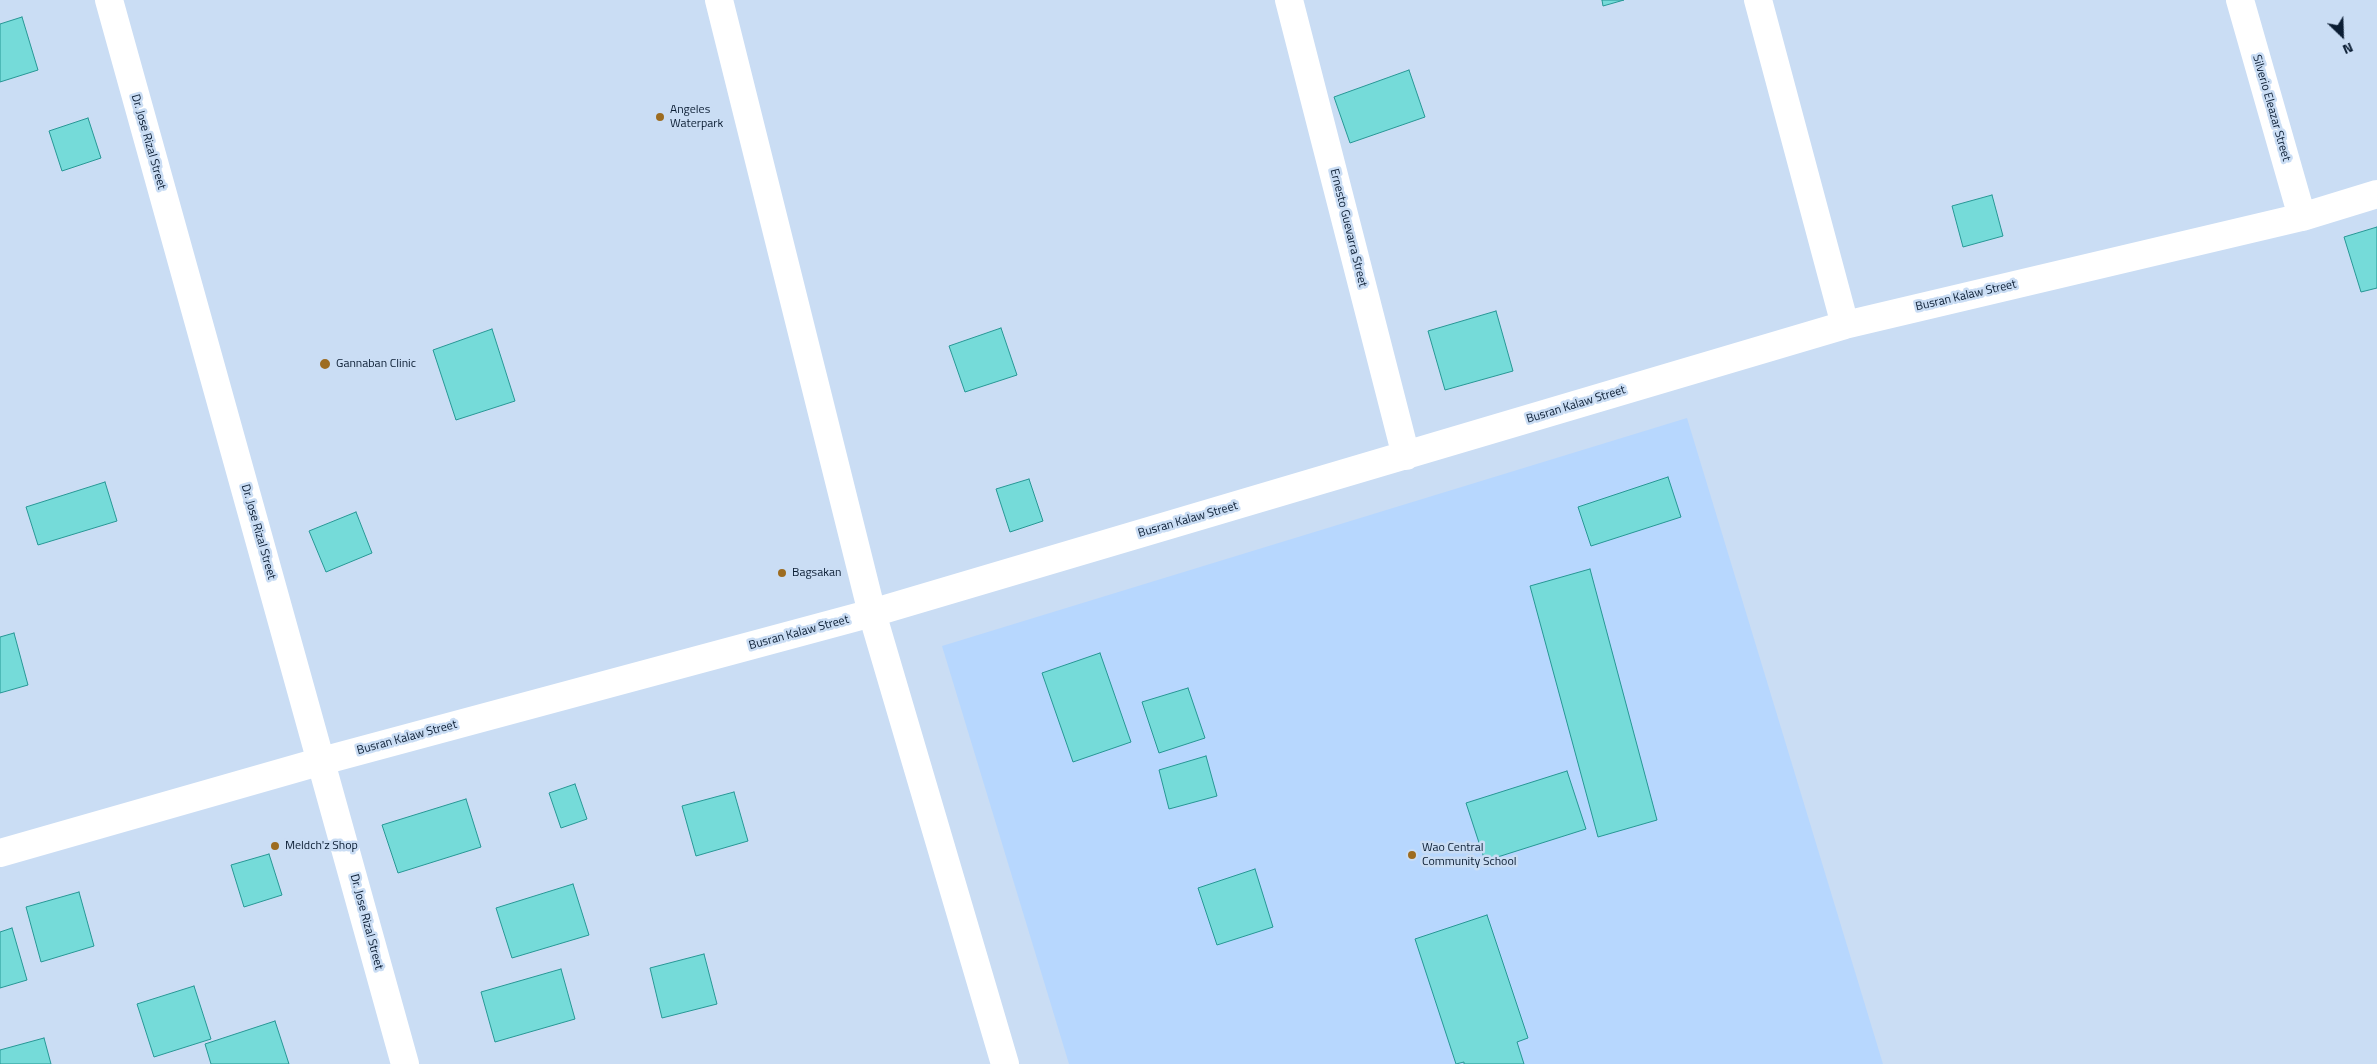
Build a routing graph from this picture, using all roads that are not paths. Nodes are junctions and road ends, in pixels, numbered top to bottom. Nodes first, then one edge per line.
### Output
1 (109, 0) edge
2 (719, 0) edge
3 (1289, 0) edge
4 (1758, 0) edge
5 (2240, 0) edge
6 (2377, 194) edge
7 (2302, 217) junction
8 (1846, 325) junction
9 (1406, 456) junction
10 (872, 613) junction
11 (322, 761) junction
12 (0, 853) edge
13 (405, 1064) edge
14 (1004, 1064) edge

1 - 11 street, Dr. Jose Rizal Street
2 - 10 street
3 - 9 street, Ernesto Guevarra Street
4 - 8 street
5 - 7 street, Silverio Eleazar Street
6 - 7 street, Busran Kalaw Street
7 - 8 street, Busran Kalaw Street
8 - 9 street, Busran Kalaw Street
9 - 10 street, Busran Kalaw Street
10 - 11 street, Busran Kalaw Street
10 - 14 street
11 - 12 street, Busran Kalaw Street
11 - 13 street, Dr. Jose Rizal Street

